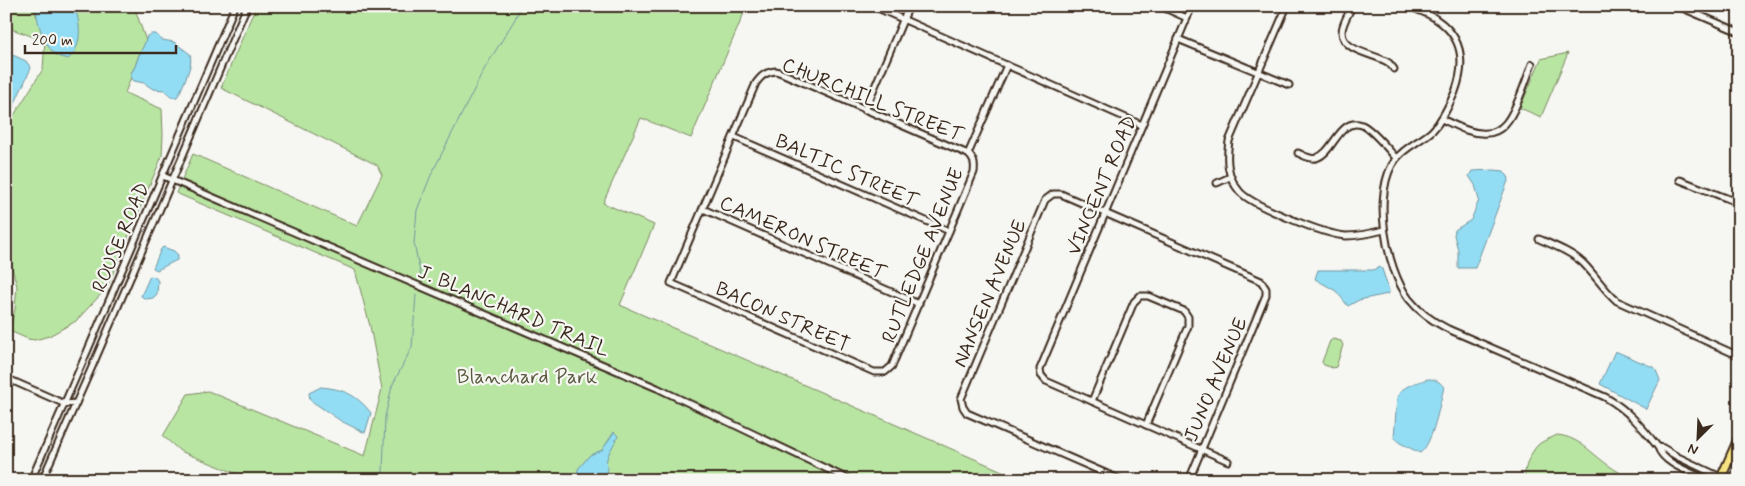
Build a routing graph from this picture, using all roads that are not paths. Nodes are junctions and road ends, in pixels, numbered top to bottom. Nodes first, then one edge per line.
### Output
1 (235, 6) edge
2 (246, 6) edge
3 (872, 6) edge
4 (909, 6) edge
5 (1160, 6) edge
6 (1192, 6) edge
7 (1287, 6) edge
8 (1352, 6) edge
9 (1408, 6) edge
10 (1678, 6) edge
11 (1187, 18) junction
12 (904, 20) junction
13 (1739, 32) edge
14 (1178, 39) junction
15 (1532, 64) dead end
16 (1007, 65) junction
17 (1394, 70) dead end
18 (1258, 73) junction
19 (1289, 85) dead end
20 (865, 110) junction
21 (1441, 119) junction
22 (1142, 125) junction
23 (734, 137) junction
24 (1298, 153) dead end
25 (968, 154) junction
26 (1396, 158) junction
27 (163, 176) junction
28 (1230, 177) junction
29 (172, 180) junction
30 (1680, 180) dead end
31 (1217, 183) dead end
32 (1739, 203) edge
33 (703, 209) junction
34 (1105, 213) junction
35 (1384, 230) junction
36 (949, 231) junction
37 (1539, 239) dead end
38 (919, 304) junction
39 (1739, 356) edge
40 (885, 372) joint
41 (6, 378) edge
42 (1092, 401) junction
43 (76, 403) junction
44 (65, 404) junction
45 (1146, 425) junction
46 (1739, 437) edge
47 (1658, 447) junction
48 (1202, 449) junction
49 (1228, 461) dead end
50 (1723, 479) edge
51 (31, 480) edge
52 (42, 480) edge
53 (850, 480) edge
54 (1121, 480) edge
55 (1189, 480) edge
56 (1707, 480) edge

1 - 27 street, ROUSE ROAD
2 - 29 street, ROUSE ROAD
3 - 12 street
4 - 12 street
5 - 11 street
6 - 11 street, VINCENT ROAD
7 - 18 street
8 - 17 street
9 - 21 street
10 - 13 street
11 - 14 street, VINCENT ROAD
12 - 16 street
12 - 20 street
14 - 18 street
14 - 22 street, VINCENT ROAD
15 - 21 street
16 - 22 street
16 - 25 street, RUTLEDGE AVENUE
18 - 19 street
18 - 28 street
20 - 23 street, CHURCHILL STREET
20 - 25 street, CHURCHILL STREET
21 - 26 street
22 - 34 street, VINCENT ROAD
23 - 33 street
23 - 36 street, BALTIC STREET
24 - 26 street
25 - 36 street, RUTLEDGE AVENUE
26 - 35 street
27 - 29 street, J. BLANCHARD TRAIL
27 - 44 street, ROUSE ROAD
28 - 31 street
28 - 35 street
29 - 43 street, ROUSE ROAD
29 - 53 street, J. BLANCHARD TRAIL
30 - 32 street
33 - 38 street, CAMERON STREET
33 - 40 street, BACON STREET
34 - 42 street, VINCENT ROAD
34 - 48 street, JUNO AVENUE
34 - 54 street, NANSEN AVENUE
35 - 47 street
36 - 38 street, RUTLEDGE AVENUE
37 - 39 street
38 - 40 street, RUTLEDGE AVENUE
41 - 44 street
42 - 45 street
42 - 45 street
43 - 44 street
43 - 52 street, ROUSE ROAD
44 - 51 street, ROUSE ROAD
45 - 48 street
46 - 50 main road
47 - 50 street
47 - 56 street
48 - 49 street
48 - 55 street, JUNO AVENUE

